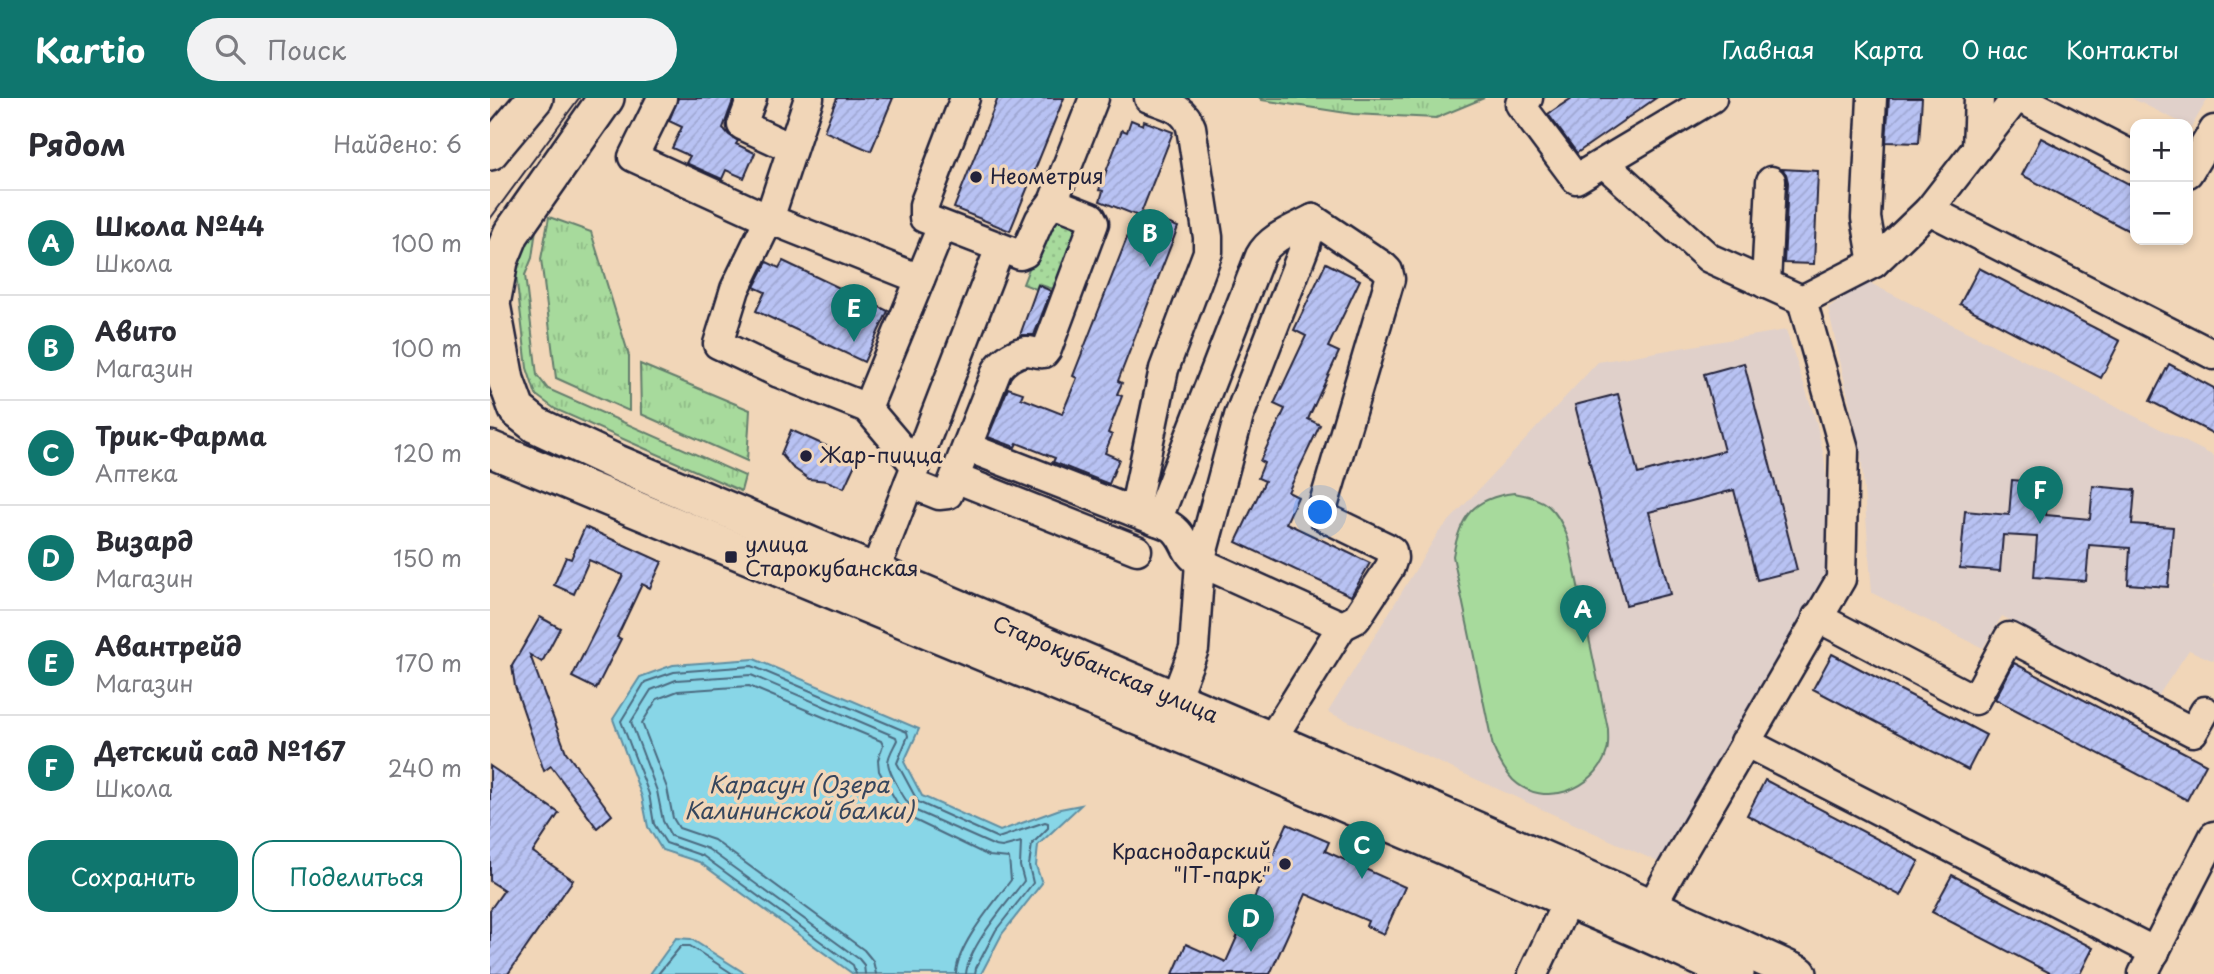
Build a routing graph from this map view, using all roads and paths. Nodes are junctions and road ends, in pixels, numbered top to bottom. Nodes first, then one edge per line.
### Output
1 (535, 98) edge
2 (606, 98) edge
3 (662, 98) edge
4 (752, 98) edge
5 (810, 98) edge
6 (965, 98) edge
7 (1094, 98) edge
8 (1149, 98) edge
9 (1528, 98) edge
10 (1712, 98) edge
11 (1872, 98) edge
12 (1979, 98) edge
13 (2018, 98) edge
14 (2214, 130) edge
15 (791, 148) junction
16 (1977, 148) junction
17 (490, 152) edge
18 (2130, 154) edge
19 (1605, 164) junction
20 (2193, 165) edge
21 (1771, 181) dead end
22 (1054, 202) junction
23 (1929, 210) junction
24 (769, 219) junction
25 (1313, 219) junction
26 (942, 226) junction
27 (1000, 248) junction
28 (1874, 263) junction
29 (920, 279) junction
30 (1766, 284) junction
31 (1802, 300) junction
32 (491, 303) edge
33 (2214, 355) edge
34 (490, 384) edge
35 (867, 408) junction
36 (967, 447) junction
37 (490, 449) edge
38 (913, 475) junction
39 (955, 478) junction
40 (1145, 517) junction
41 (1137, 550) dead end
42 (1200, 562) junction
43 (875, 571) junction
44 (1818, 617) junction
45 (1342, 626) junction
46 (1175, 699) junction
47 (2211, 707) edge
48 (1270, 740) junction
49 (1745, 742) junction
50 (2214, 836) edge
51 (2207, 866) edge
52 (1568, 900) junction
53 (1644, 919) junction
54 (2149, 963) edge
55 (1533, 974) edge
56 (1736, 974) edge
57 (1799, 974) edge

1 - 17 main road
2 - 32 main road
3 - 24 lane
4 - 15 lane
5 - 15 lane
6 - 26 lane
7 - 22 lane
8 - 40 lane
9 - 19 lane
10 - 19 lane
11 - 28 lane
12 - 16 lane
13 - 16 lane
13 - 18 lane
14 - 20 lane
15 - 24 lane
16 - 23 lane
19 - 30 lane
21 - 30 lane
22 - 27 lane
22 - 36 lane
23 - 28 lane
23 - 33 lane
24 - 29 lane
24 - 35 lane
25 - 40 lane
25 - 42 lane
25 - 45 lane
26 - 27 lane
26 - 29 lane
27 - 38 lane
28 - 31 lane
29 - 35 lane
30 - 31 lane
31 - 44 lane
32 - 34 main road
32 - 43 main road, Старокубанская улица
35 - 38 lane
36 - 39 lane
36 - 40 lane
37 - 52 main road, Старокубанская улица
38 - 39 lane
38 - 43 lane
39 - 41 lane
40 - 42 lane
42 - 45 lane
42 - 46 lane
43 - 46 main road, Старокубанская улица
44 - 47 lane
44 - 49 lane
45 - 48 lane
46 - 48 main road, Старокубанская улица
48 - 53 main road, Старокубанская улица
49 - 53 lane
49 - 54 lane
50 - 51 lane
51 - 54 lane
52 - 53 main road, Старокубанская улица
52 - 55 lane
53 - 56 main road, Старокубанская улица
53 - 57 main road, Старокубанская улица

